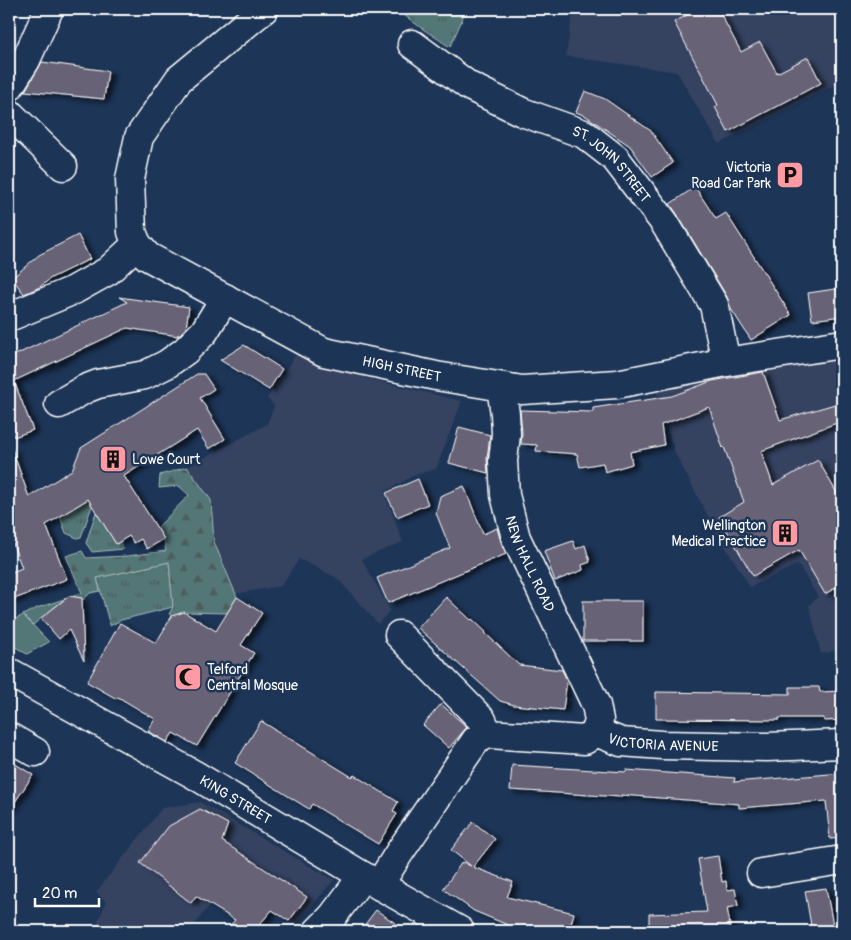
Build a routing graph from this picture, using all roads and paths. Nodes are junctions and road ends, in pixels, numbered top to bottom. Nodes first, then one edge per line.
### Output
1 (49, 9) edge
2 (264, 9) edge
3 (412, 44) dead end
4 (9, 88) edge
5 (9, 113) edge
6 (63, 166) dead end
7 (137, 244) junction
8 (225, 298) junction
9 (9, 317) edge
10 (842, 344) edge
11 (726, 362) junction
12 (501, 386) junction
13 (59, 404) dead end
14 (399, 635) dead end
15 (9, 672) edge
16 (596, 732) junction
17 (488, 734) junction
18 (9, 737) edge
19 (842, 744) edge
20 (35, 752) dead end
21 (842, 860) edge
22 (761, 873) dead end
23 (372, 881) junction
24 (318, 931) edge
25 (460, 931) edge

1 - 4 street
2 - 7 street
3 - 11 street, ST. JOHN STREET
5 - 6 street
7 - 8 street, HIGH STREET
7 - 9 street
8 - 12 street, HIGH STREET
8 - 13 street
10 - 11 street, HIGH STREET
11 - 12 street, HIGH STREET
12 - 16 street, NEW HALL ROAD
14 - 17 street
15 - 23 street, KING STREET
16 - 17 street, VICTORIA AVENUE
16 - 19 street, VICTORIA AVENUE
17 - 23 street
18 - 20 street
21 - 22 street
23 - 24 street
23 - 25 street, KING STREET

